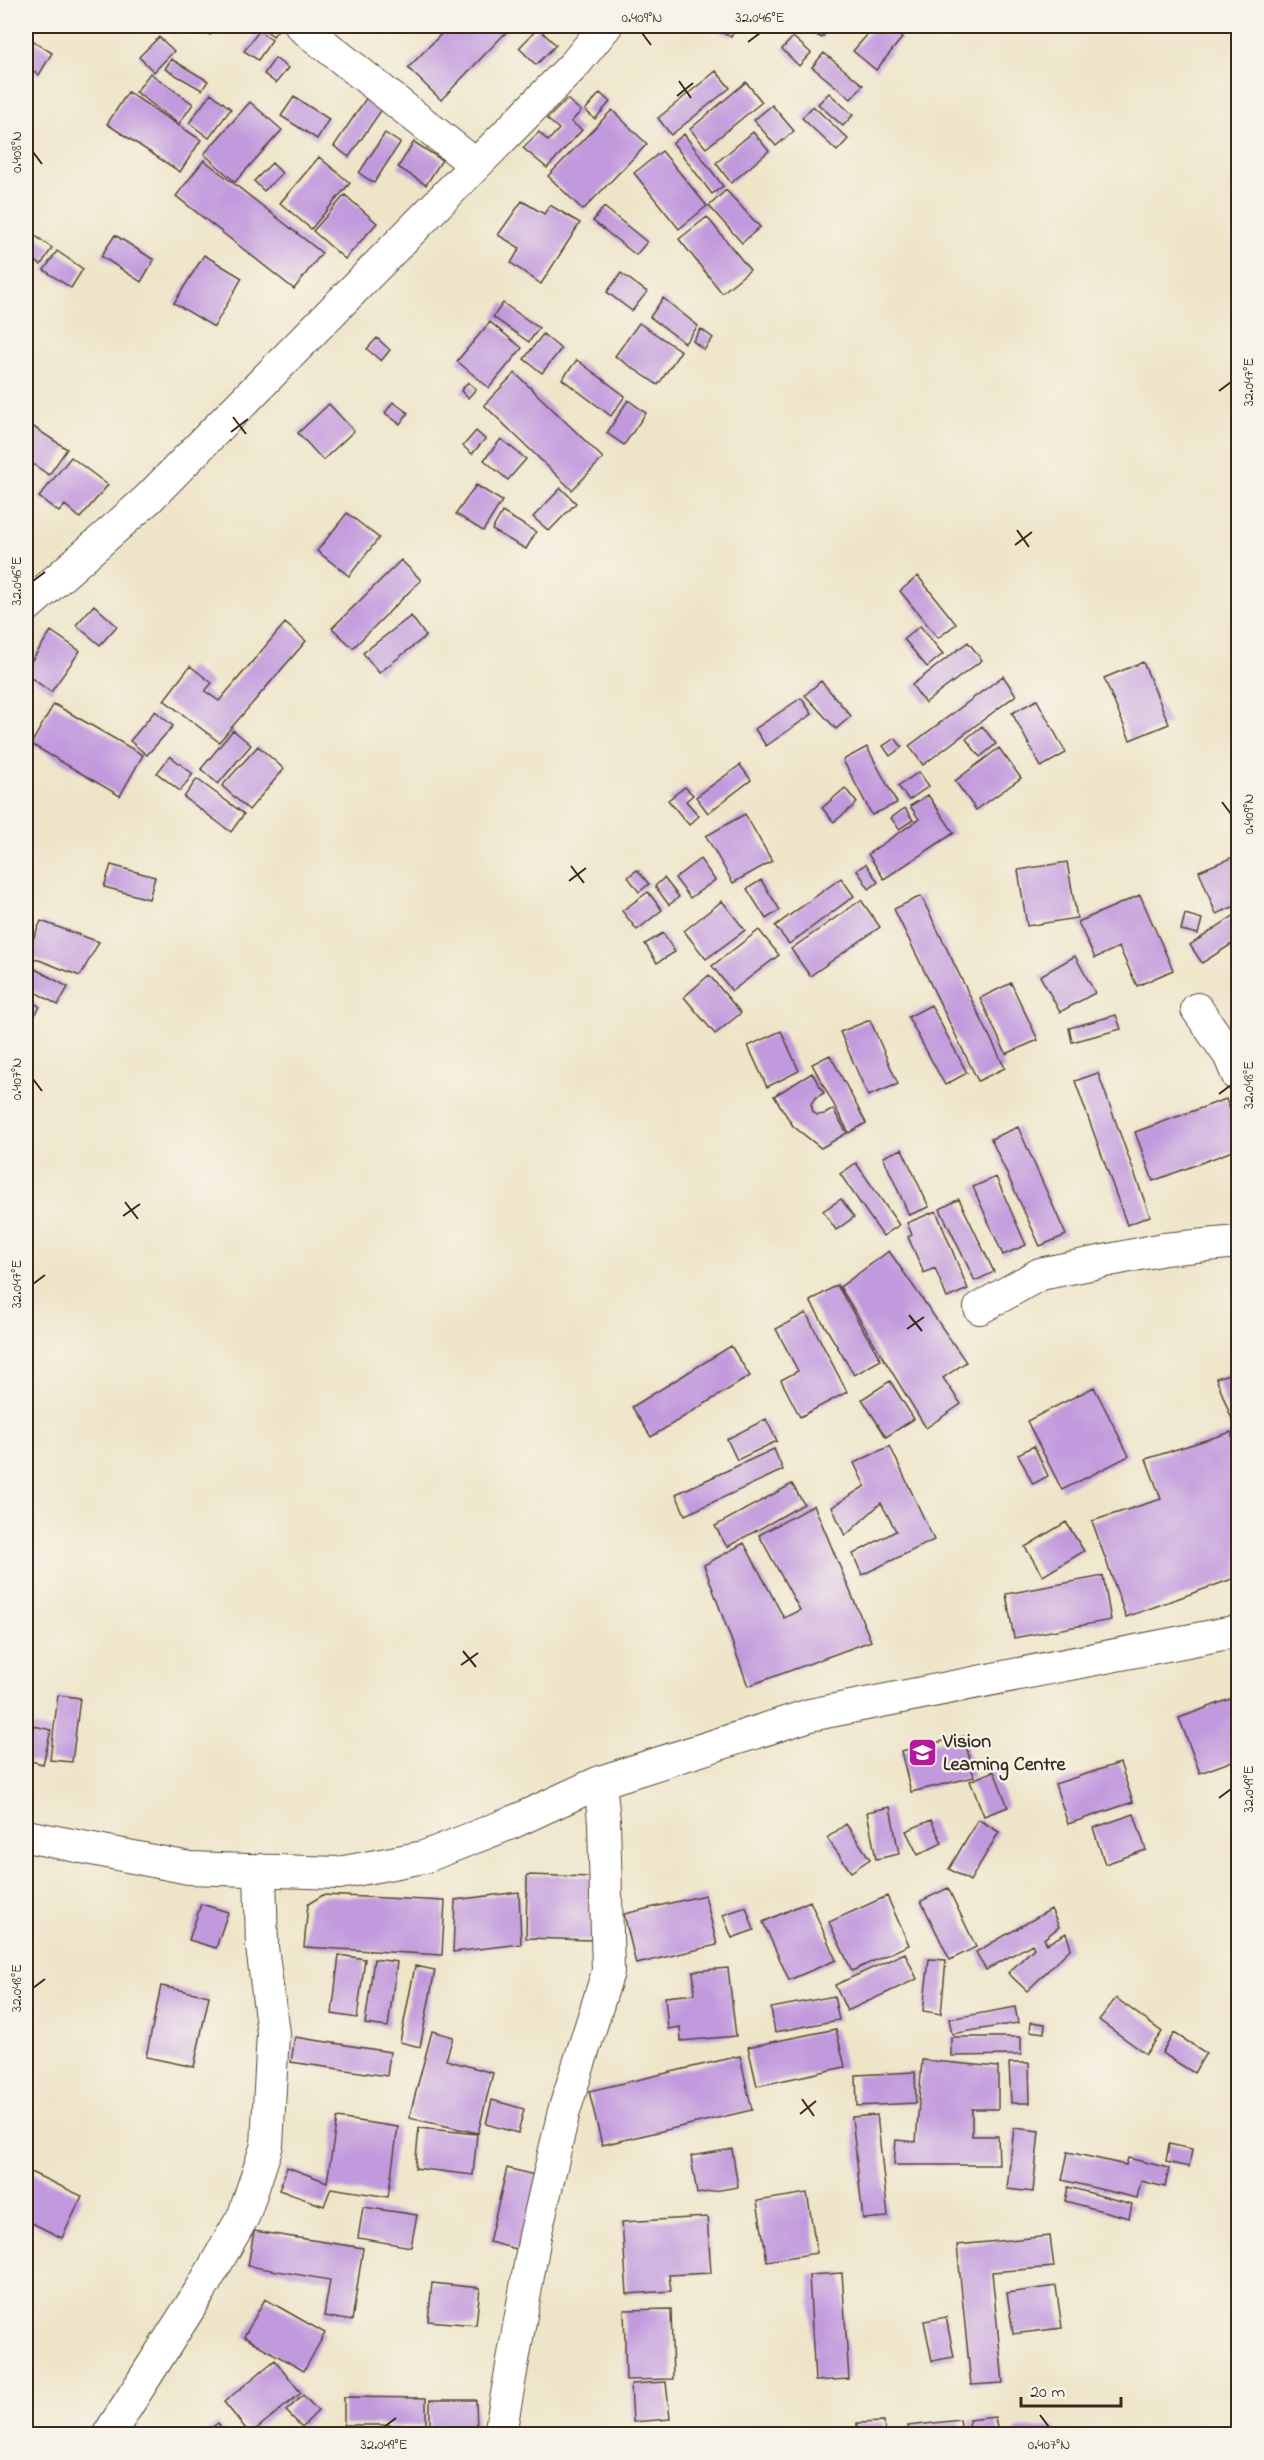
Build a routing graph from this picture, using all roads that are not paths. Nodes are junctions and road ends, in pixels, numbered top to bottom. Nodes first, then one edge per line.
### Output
1 (301, 26) edge
2 (606, 26) edge
3 (476, 165) junction
4 (26, 607) edge
5 (1197, 1009) dead end
6 (1239, 1076) edge
7 (1239, 1242) edge
8 (980, 1308) dead end
9 (1239, 1631) edge
10 (600, 1782) junction
11 (26, 1836) edge
12 (260, 1870) junction
13 (109, 2434) edge
14 (500, 2434) edge

1 - 3 street
2 - 3 street
3 - 4 street
5 - 6 street
7 - 8 street
9 - 10 street
10 - 12 street
10 - 14 street
11 - 12 street
12 - 13 street

